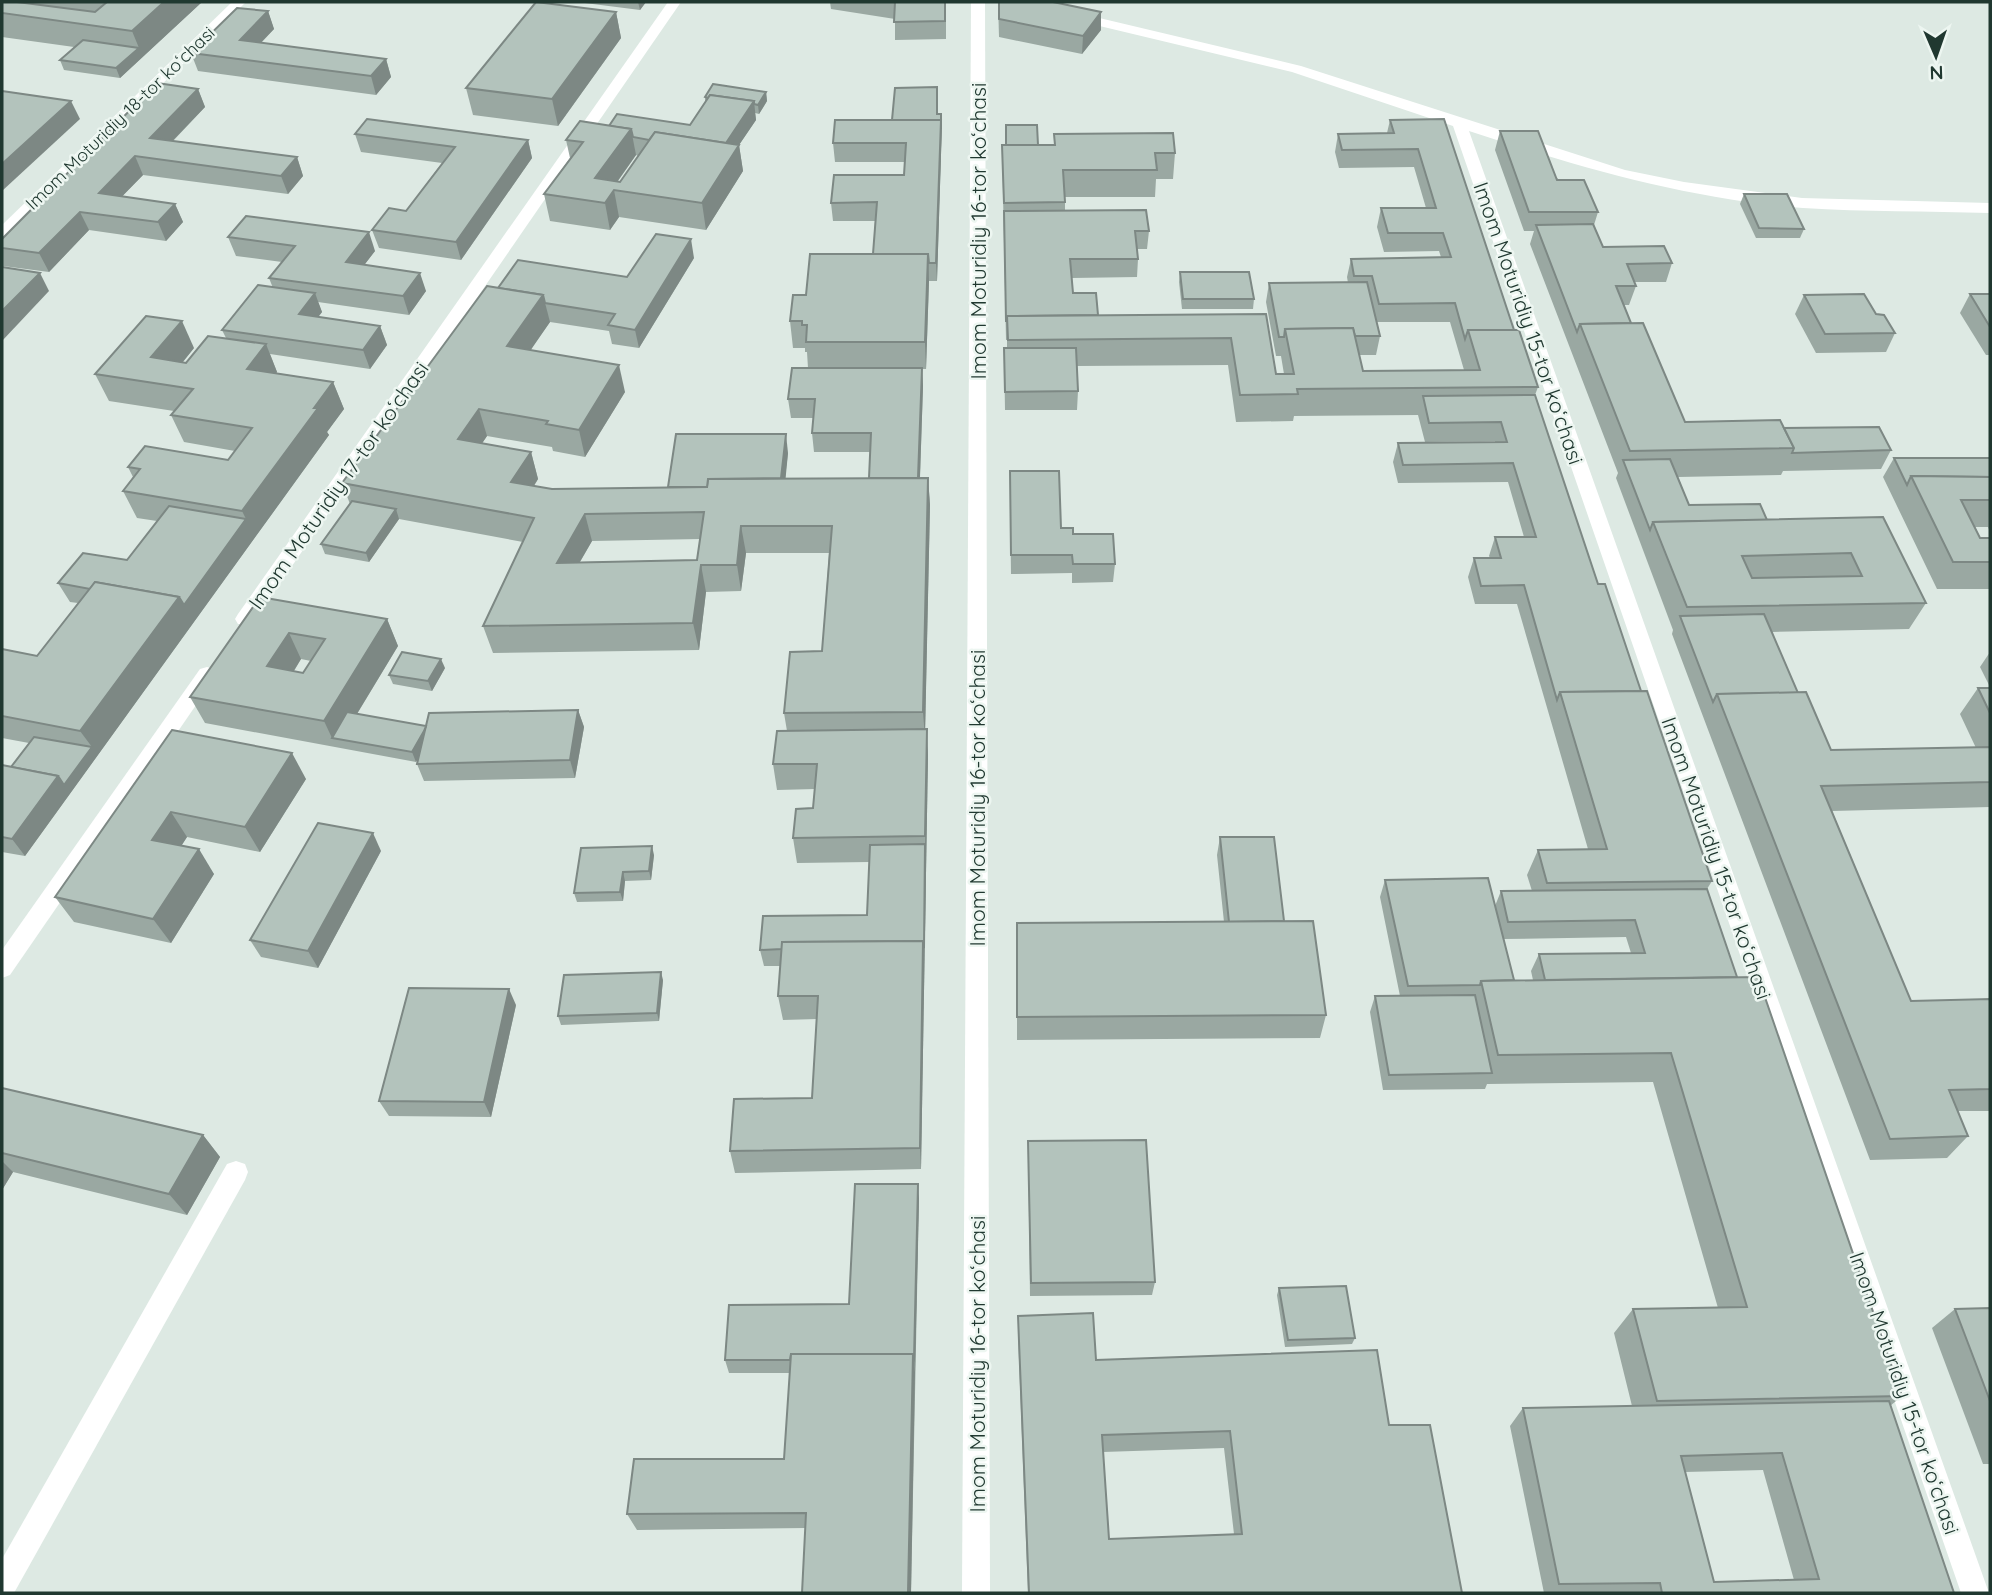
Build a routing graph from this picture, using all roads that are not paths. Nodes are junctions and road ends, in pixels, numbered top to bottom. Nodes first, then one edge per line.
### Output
1 (239, 2) edge
2 (674, 2) edge
3 (978, 2) edge
4 (1016, 2) edge
5 (1459, 122) junction
6 (1990, 208) edge
7 (2, 233) edge
8 (231, 638) edge
9 (215, 661) edge
10 (2, 968) edge
11 (236, 1172) dead end
12 (2, 1586) edge
13 (976, 1593) edge
14 (1975, 1593) edge

1 - 7 street, Imom Moturidiy 18-tor koʻchasi
2 - 8 street, Imom Moturidiy 17-tor koʻchasi
3 - 13 street, Imom Moturidiy 16-tor koʻchasi
4 - 5 street
5 - 6 street
5 - 14 street, Imom Moturidiy 15-tor koʻchasi
9 - 10 street
11 - 12 street

